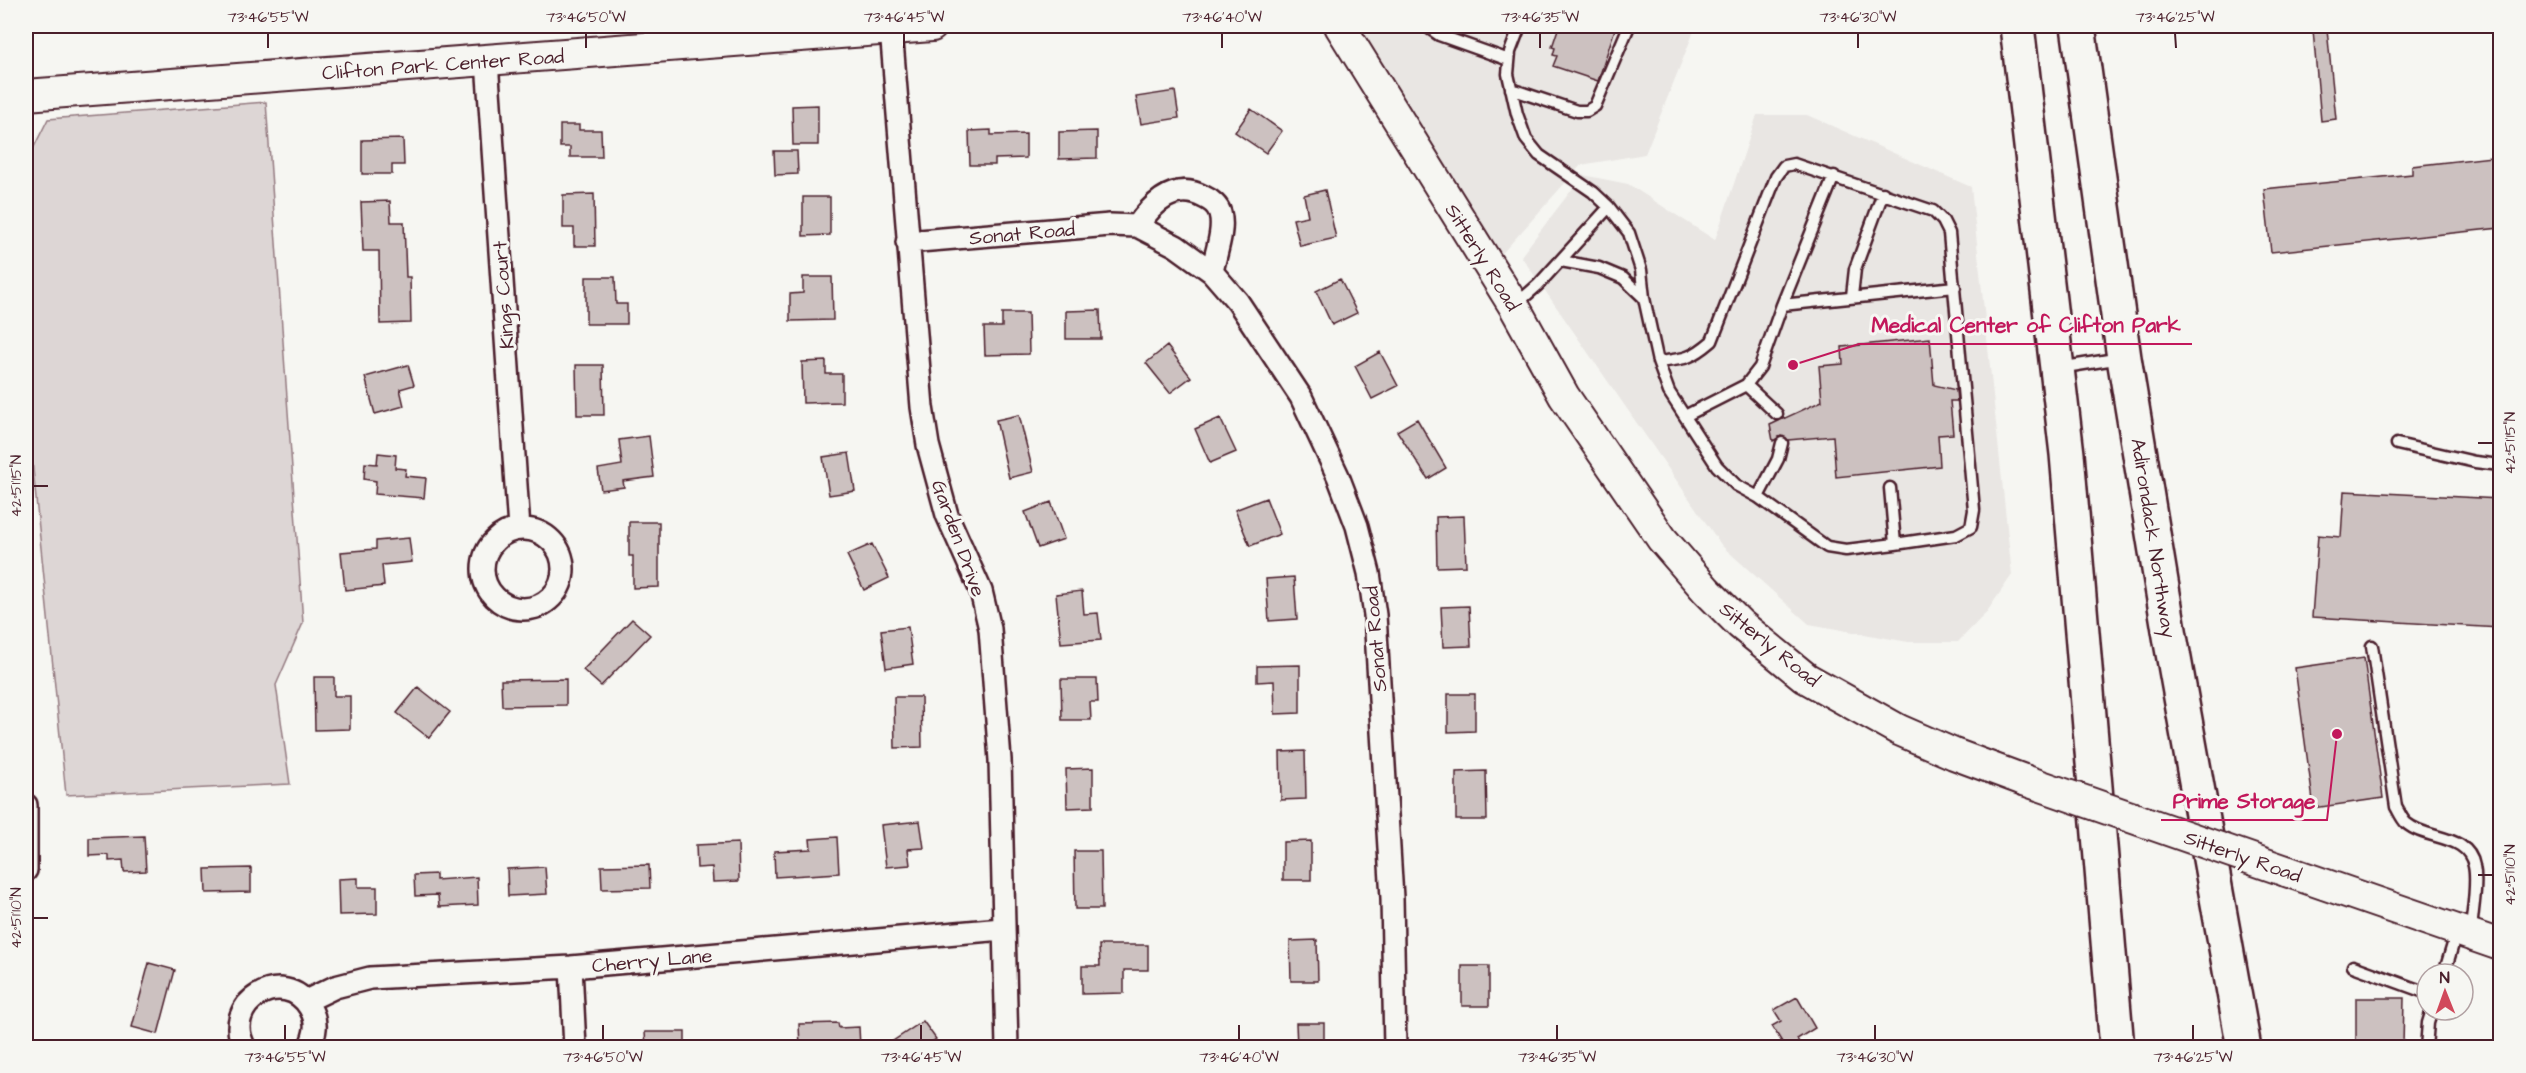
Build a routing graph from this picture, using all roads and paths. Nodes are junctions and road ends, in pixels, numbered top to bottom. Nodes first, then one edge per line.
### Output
1 (932, 26) edge
2 (1340, 26) edge
3 (1426, 26) edge
4 (1520, 26) edge
5 (1629, 26) edge
6 (2017, 26) edge
7 (2078, 26) edge
8 (891, 29) junction
9 (1509, 60) junction
10 (487, 61) junction
11 (1511, 89) junction
12 (26, 95) edge
13 (1834, 176) junction
14 (1883, 193) junction
15 (1608, 207) junction
16 (1137, 226) junction
17 (908, 242) junction
18 (1561, 261) junction
19 (1212, 272) junction
20 (1955, 287) junction
21 (1852, 296) junction
22 (1644, 298) junction
23 (1782, 305) junction
24 (1514, 306) junction
25 (2124, 358) junction
26 (1658, 362) junction
27 (2057, 368) junction
28 (1746, 384) junction
29 (1777, 414) dead end
30 (1685, 416) junction
31 (1782, 443) dead end
32 (2397, 444) dead end
33 (2500, 465) edge
34 (1890, 488) dead end
35 (1758, 497) junction
36 (519, 529) dead end
37 (1895, 544) junction
38 (2372, 646) dead end
39 (26, 805) edge
40 (26, 870) edge
41 (1002, 929) junction
42 (2464, 933) junction
43 (2500, 945) edge
44 (2450, 962) edge
45 (2353, 966) dead end
46 (571, 967) junction
47 (2415, 989) edge
48 (306, 1001) junction
49 (2428, 1022) edge
50 (245, 1047) edge
51 (309, 1047) edge
52 (575, 1047) edge
53 (1007, 1047) edge
54 (1395, 1047) edge
55 (2117, 1047) edge
56 (2244, 1047) edge
57 (2426, 1047) edge

1 - 8 street, Clifton Park Center Road
2 - 24 street, Sitterly Road
3 - 9 lane
4 - 9 lane
5 - 11 lane
6 - 27 highway
7 - 25 highway, Adirondack Northway
8 - 10 street, Clifton Park Center Road
8 - 17 street, Garden Drive
9 - 11 lane
10 - 12 street, Clifton Park Center Road
10 - 36 street, Kings Court
11 - 15 lane
13 - 14 lane
13 - 23 lane
13 - 26 lane
14 - 20 lane
14 - 21 lane
15 - 18 lane
15 - 22 lane
16 - 17 street, Sonat Road
16 - 19 street, Sonat Road
16 - 19 street
17 - 41 street, Garden Drive
18 - 22 lane
18 - 24 lane
19 - 54 street, Sonat Road
20 - 21 lane
20 - 37 lane
21 - 23 lane
22 - 26 lane
23 - 28 lane
24 - 42 street, Sitterly Road, bridge
25 - 27 lane
25 - 56 highway, Adirondack Northway
26 - 30 lane
27 - 55 highway
28 - 29 lane
28 - 30 lane
30 - 35 lane
31 - 35 lane
32 - 33 lane
34 - 37 lane
35 - 37 lane
38 - 42 lane
39 - 40 street
41 - 46 street, Cherry Lane
41 - 53 street, Garden Drive
42 - 43 street, Sitterly Road
42 - 44 lane
45 - 47 lane
46 - 48 street, Cherry Lane
46 - 52 street
48 - 50 street
48 - 51 street
49 - 57 lane

